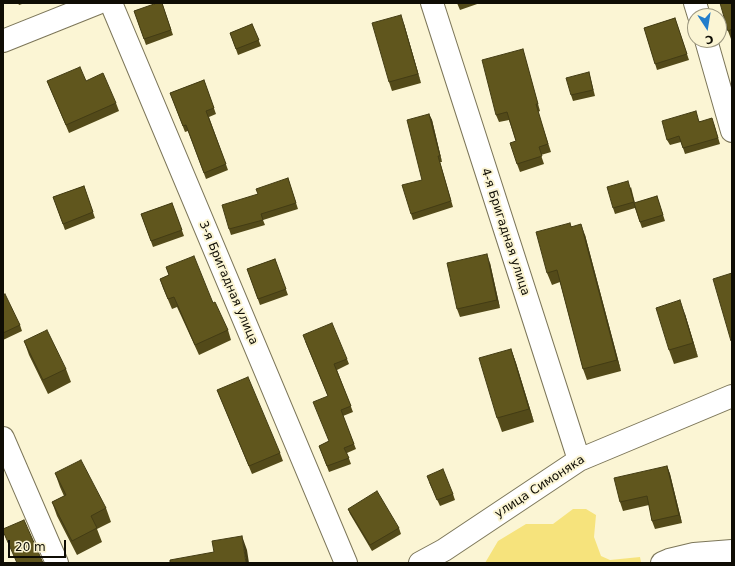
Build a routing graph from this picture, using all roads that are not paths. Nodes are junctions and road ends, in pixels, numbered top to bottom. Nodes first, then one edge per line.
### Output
1 (98, 3) edge
2 (110, 3) edge
3 (432, 3) edge
4 (3, 41) edge
5 (708, 48) edge
6 (732, 132) edge
7 (732, 396) edge
8 (3, 438) edge
9 (579, 460) junction
10 (732, 551) edge
11 (437, 556) edge
12 (57, 563) edge
13 (346, 563) edge
14 (420, 563) edge
15 (662, 563) edge

1 - 4 street
2 - 13 street, 3-я Бригадная улица
3 - 9 street, 4-я Бригадная улица
5 - 6 street
7 - 9 street, улица Симоняка
8 - 12 street
9 - 11 street, улица Симоняка
10 - 15 street
11 - 14 street, улица Симоняка

